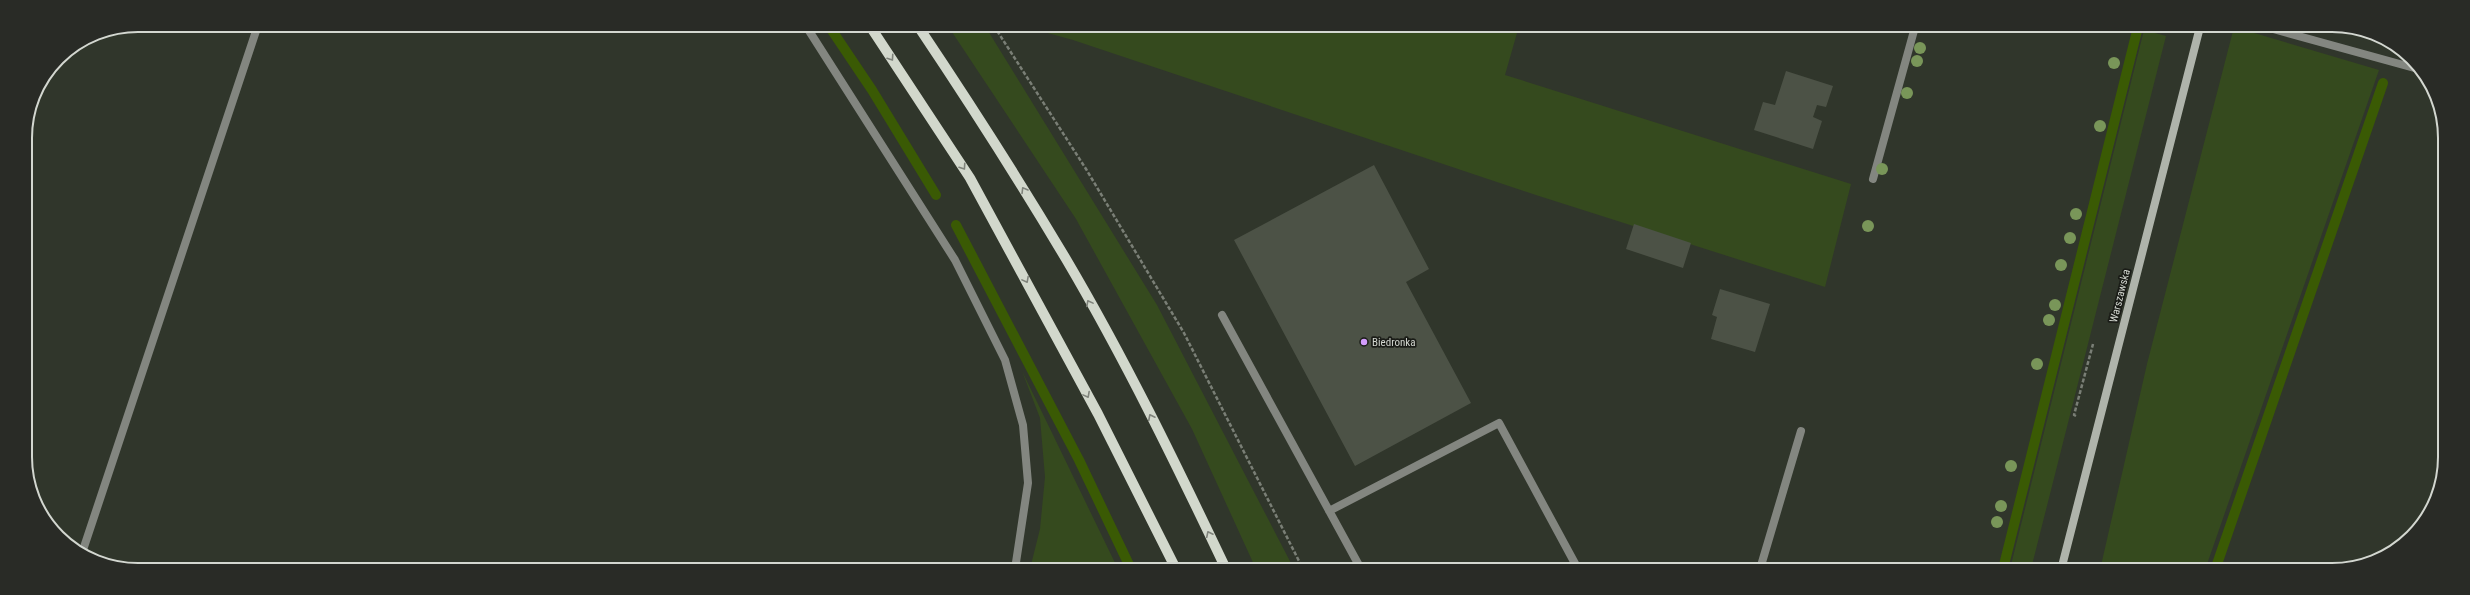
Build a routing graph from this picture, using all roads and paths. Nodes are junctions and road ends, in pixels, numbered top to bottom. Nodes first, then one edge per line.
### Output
1 (256, 32) edge
2 (810, 32) edge
3 (874, 32) edge
4 (922, 32) edge
5 (998, 32) edge
6 (1914, 32) edge
7 (2199, 32) edge
8 (2284, 32) edge
9 (2410, 67) edge
10 (1873, 179) dead end
11 (1222, 315) dead end
12 (1801, 431) dead end
13 (1329, 510) junction
14 (84, 548) edge
15 (1016, 563) edge
16 (1173, 563) edge
17 (1223, 563) edge
18 (1300, 563) edge
19 (1358, 563) edge
20 (1575, 563) edge
21 (1762, 563) edge
22 (2063, 563) edge

1 - 14 street
2 - 15 street
3 -> 16 main road
17 -> 4 main road
5 - 18 path
6 - 10 street
7 - 22 street, Warszawska
8 - 9 street
11 - 13 street
12 - 21 street
13 - 19 street
13 - 20 street

